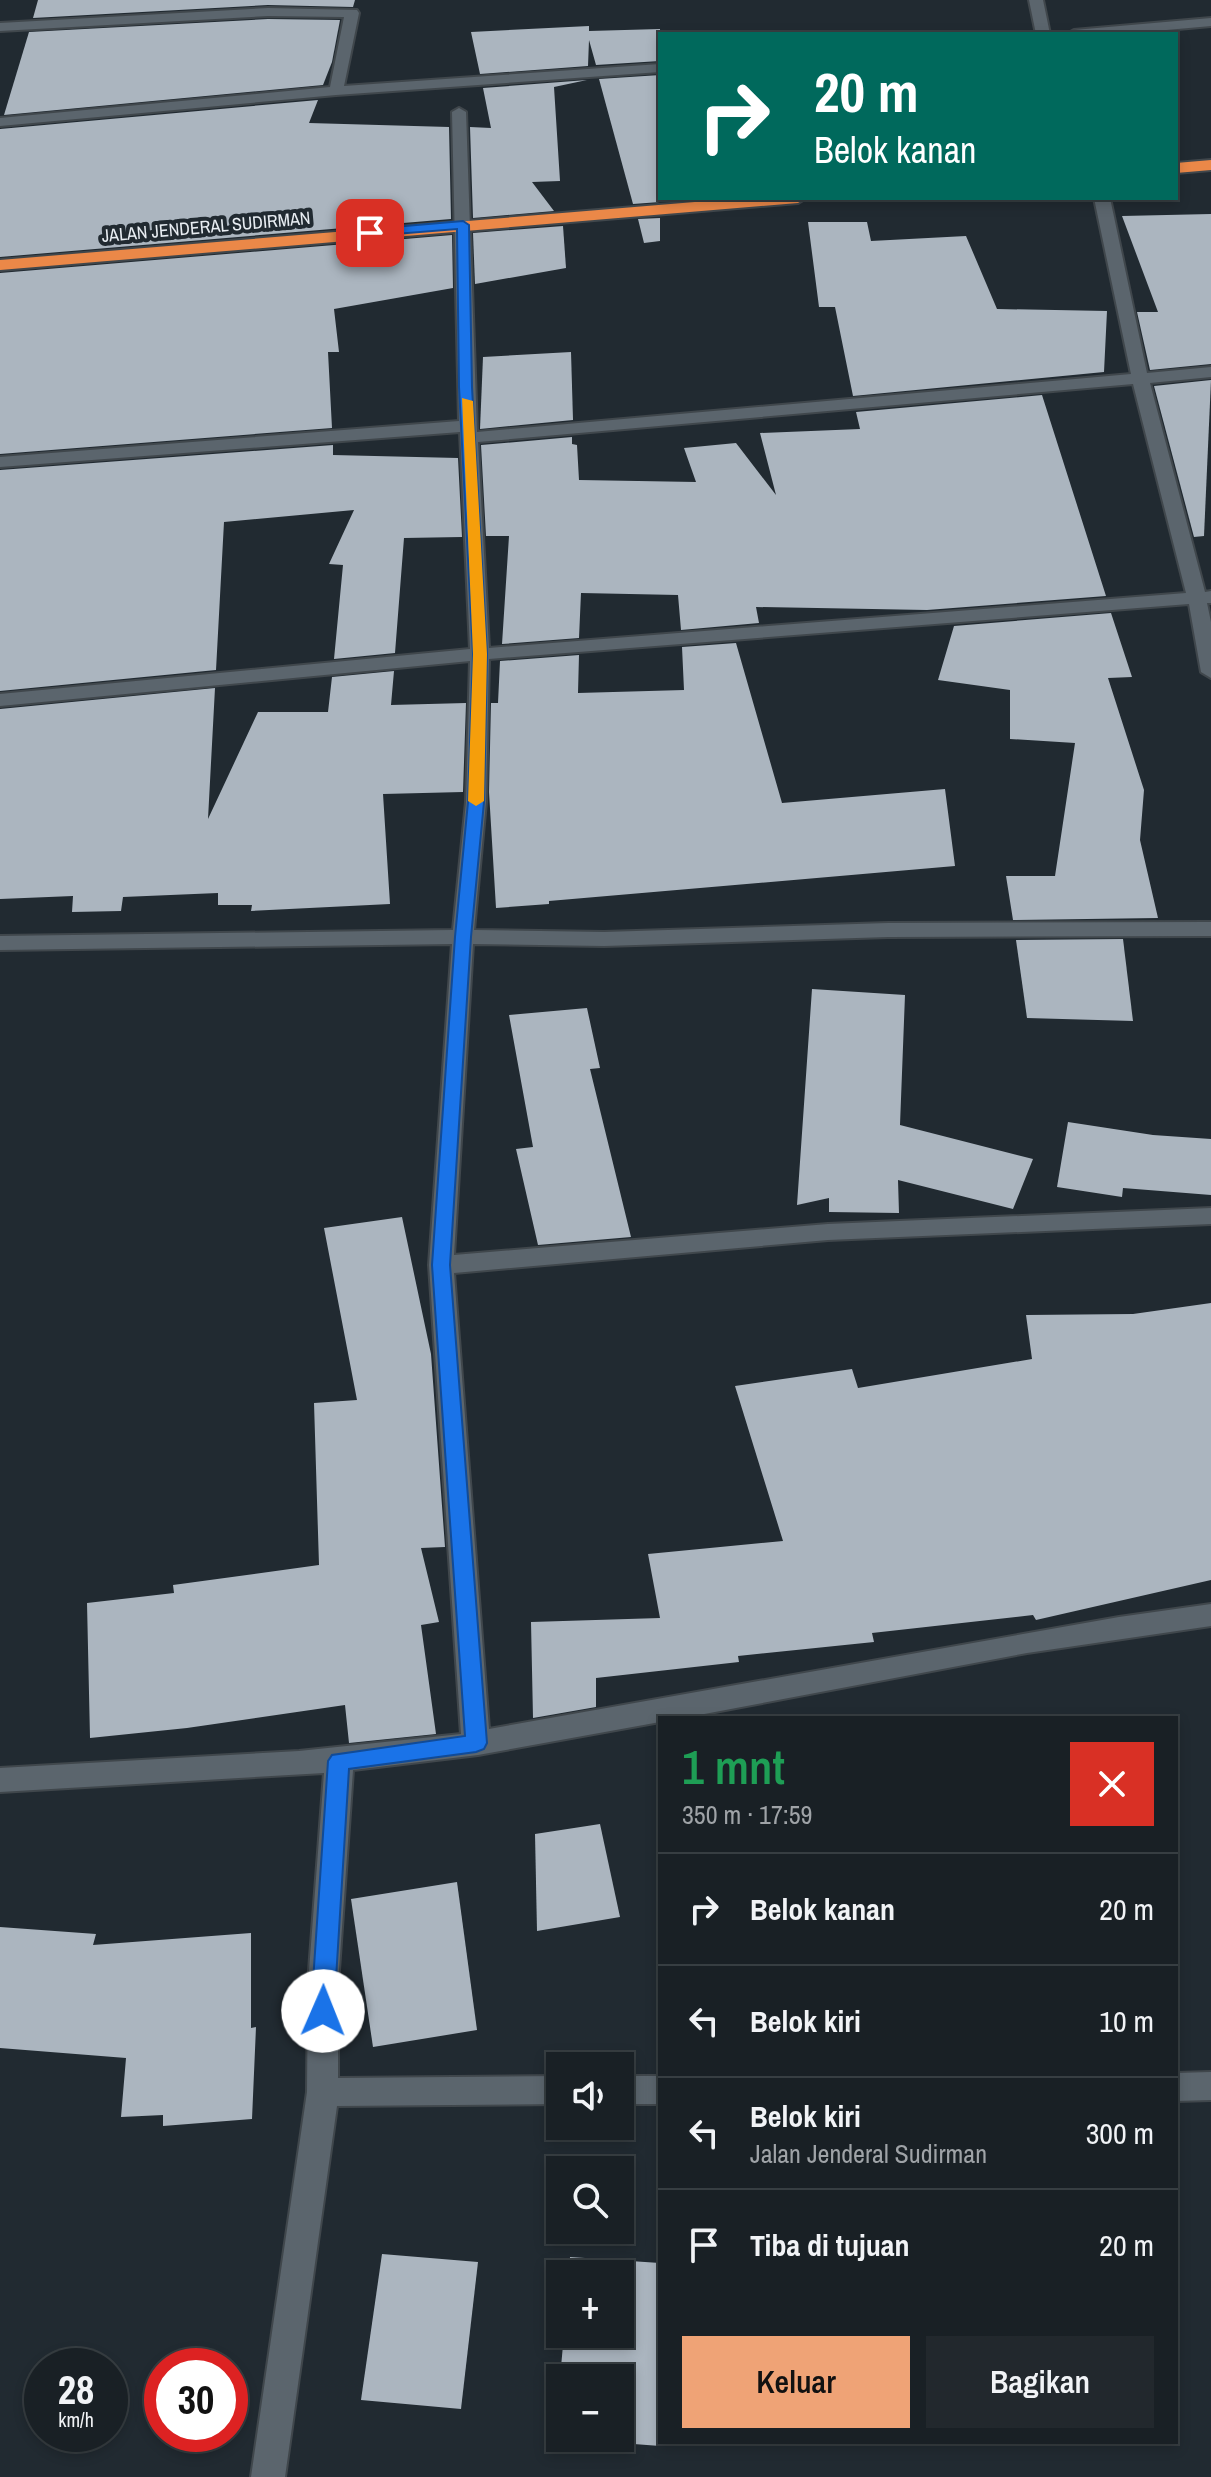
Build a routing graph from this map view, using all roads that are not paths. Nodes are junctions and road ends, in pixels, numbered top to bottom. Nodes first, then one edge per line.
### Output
1 (1036, 0) edge
2 (353, 6) edge
3 (1211, 22) edge
4 (0, 27) edge
5 (1043, 32) edge
6 (1097, 32) edge
7 (658, 68) edge
8 (336, 91) junction
9 (459, 112) dead end
10 (0, 122) edge
11 (1211, 165) edge
12 (1178, 168) edge
13 (773, 200) edge
14 (1102, 200) edge
15 (463, 225) junction
16 (0, 265) edge
17 (1211, 372) edge
18 (1140, 378) junction
19 (468, 432) junction
20 (0, 462) edge
21 (1204, 598) edge
22 (480, 654) junction
23 (1211, 672) edge
24 (0, 700) edge
25 (1211, 929) edge
26 (463, 937) junction
27 (0, 943) edge
28 (1211, 1216) edge
29 (441, 1265) junction
30 (1211, 1615) edge
31 (476, 1743) junction
32 (339, 1761) junction
33 (0, 1780) edge
34 (1211, 2086) edge
35 (1178, 2087) edge
36 (546, 2090) edge
37 (634, 2090) edge
38 (658, 2090) edge
39 (323, 2092) junction
40 (268, 2477) edge

1 - 5 street
2 - 4 street
2 - 8 street
3 - 6 street
7 - 8 street
8 - 10 street
9 - 15 street
11 - 12 highway
13 - 15 highway, JALAN JENDERAL SUDIRMAN
14 - 18 street
15 - 16 highway, JALAN JENDERAL SUDIRMAN
15 - 19 street
17 - 18 street
18 - 19 street
18 - 21 street
19 - 20 street
19 - 22 street
21 - 22 street
21 - 23 street
22 - 24 street
22 - 26 street
25 - 26 street
26 - 27 street
26 - 29 street
28 - 29 street
29 - 31 street
30 - 31 street
31 - 32 street
32 - 33 street
32 - 39 street
34 - 35 street
36 - 39 street
37 - 38 street
39 - 40 street

